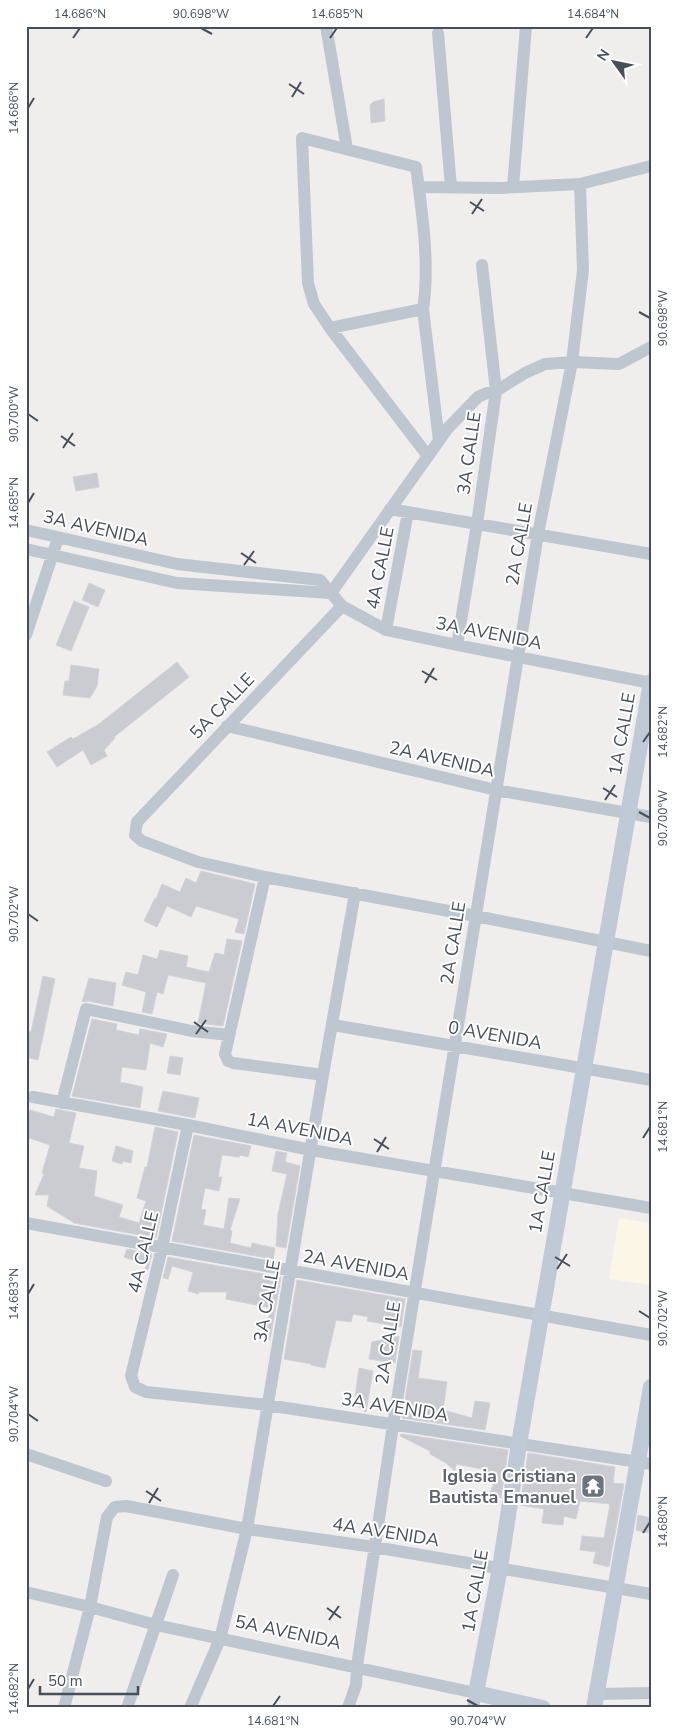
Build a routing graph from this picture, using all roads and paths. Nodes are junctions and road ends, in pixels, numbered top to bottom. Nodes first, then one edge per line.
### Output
1 (326, 26) edge
2 (526, 26) edge
3 (438, 33) dead end
4 (347, 149) junction
5 (651, 166) edge
6 (580, 184) junction
7 (418, 187) junction
8 (451, 187) junction
9 (513, 187) junction
10 (482, 265) dead end
11 (423, 309) junction
12 (330, 328) junction
13 (651, 347) edge
14 (572, 362) junction
15 (496, 391) junction
16 (439, 441) junction
17 (428, 456) junction
18 (390, 510) junction
19 (408, 512) junction
20 (477, 524) junction
21 (26, 530) edge
22 (538, 534) junction
23 (58, 538) junction
24 (26, 549) edge
25 (651, 554) edge
26 (52, 556) junction
27 (331, 594) junction
28 (342, 606) junction
29 (386, 630) junction
30 (26, 635) edge
31 (457, 645) junction
32 (518, 657) junction
33 (651, 683) edge
34 (227, 726) junction
35 (496, 790) junction
36 (628, 813) junction
37 (651, 817) edge
38 (265, 877) junction
39 (355, 893) junction
40 (476, 916) junction
41 (606, 942) junction
42 (651, 951) edge
43 (333, 1026) junction
44 (229, 1035) junction
45 (454, 1046) junction
46 (584, 1068) junction
47 (323, 1075) junction
48 (651, 1080) edge
49 (33, 1097) dead end
50 (62, 1103) junction
51 (188, 1125) junction
52 (311, 1150) junction
53 (434, 1170) junction
54 (562, 1193) junction
55 (651, 1208) edge
56 (26, 1223) edge
57 (162, 1248) junction
58 (290, 1271) junction
59 (414, 1293) junction
60 (541, 1316) junction
61 (651, 1335) edge
62 (135, 1386) joint
63 (651, 1386) edge
64 (267, 1405) junction
65 (393, 1425) junction
66 (519, 1444) junction
67 (26, 1454) edge
68 (644, 1463) edge
69 (106, 1481) dead end
70 (247, 1529) junction
71 (374, 1547) junction
72 (500, 1568) junction
73 (174, 1575) dead end
74 (616, 1588) junction
75 (26, 1592) edge
76 (651, 1594) edge
77 (90, 1607) junction
78 (156, 1626) junction
79 (220, 1638) junction
80 (357, 1666) junction
81 (651, 1693) edge
82 (475, 1700) edge
83 (595, 1701) edge
84 (64, 1708) edge
85 (127, 1708) edge
86 (190, 1708) edge
87 (348, 1708) edge
88 (543, 1708) edge

1 - 4 street
2 - 9 street
3 - 8 street
4 - 7 street
4 - 12 street
5 - 6 street
6 - 9 street
6 - 14 street, 2A CALLE
7 - 8 street
7 - 11 street
8 - 9 street
10 - 15 street, 3A CALLE
11 - 12 street
11 - 16 street
12 - 17 street
13 - 14 street
14 - 15 street
14 - 22 street, 2A CALLE
15 - 16 street
15 - 20 street, 3A CALLE
16 - 17 street
17 - 18 street
18 - 19 street
18 - 27 street
19 - 20 street
19 - 29 street, 4A CALLE
20 - 22 street
20 - 31 street, 3A CALLE
21 - 23 street, 3A AVENIDA
22 - 25 street
22 - 32 street, 2A CALLE
23 - 26 street
23 - 27 street, 3A AVENIDA
24 - 26 street, 3A AVENIDA
26 - 27 street, 3A AVENIDA
26 - 30 street
27 - 28 street, 3A AVENIDA
28 - 29 street, 3A AVENIDA
28 - 34 street, 5A CALLE
29 - 31 street, 3A AVENIDA
31 - 32 street, 3A AVENIDA
32 - 33 street, 3A AVENIDA
32 - 35 street, 2A CALLE
33 - 36 main road, 1A CALLE
34 - 35 street, 2A AVENIDA
34 - 38 street, 5A CALLE
35 - 36 street, 2A AVENIDA
35 - 40 street, 2A CALLE
36 - 37 street, 2A AVENIDA
36 - 41 main road, 1A CALLE
38 - 39 street
38 - 44 street
39 - 40 street
39 - 43 street, 3A CALLE
40 - 41 street
40 - 45 street, 2A CALLE
41 - 42 street
41 - 46 main road, 1A CALLE
43 - 45 street, 0 AVENIDA
43 - 47 street, 3A CALLE
44 - 47 street
44 - 50 street
45 - 46 street, 0 AVENIDA
45 - 53 street, 2A CALLE
46 - 48 street, 0 AVENIDA
46 - 54 main road, 1A CALLE
47 - 52 street, 3A CALLE
49 - 50 street, 1A AVENIDA
50 - 51 street, 1A AVENIDA
51 - 52 street, 1A AVENIDA
51 - 57 street, 4A CALLE
52 - 53 street, 1A AVENIDA
52 - 58 street, 3A CALLE
53 - 54 street, 1A AVENIDA
53 - 59 street, 2A CALLE
54 - 55 street, 1A AVENIDA
54 - 60 main road, 1A CALLE
56 - 57 street, 2A AVENIDA
57 - 58 street, 2A AVENIDA
57 - 62 street, 4A CALLE
58 - 59 street, 2A AVENIDA
58 - 64 street, 3A CALLE
59 - 60 street, 2A AVENIDA
59 - 65 street, 2A CALLE
60 - 61 street, 2A AVENIDA
60 - 66 main road, 1A CALLE
62 - 64 street, 3A AVENIDA
63 - 68 main road
64 - 65 street, 3A AVENIDA
64 - 70 street, 3A CALLE
65 - 66 street, 3A AVENIDA
65 - 71 street, 2A CALLE
66 - 68 street, 3A AVENIDA
66 - 72 main road, 1A CALLE
67 - 69 street
68 - 74 main road
70 - 71 street, 4A AVENIDA
70 - 77 street, 4A AVENIDA
70 - 79 street, 3A CALLE
71 - 72 street, 4A AVENIDA
71 - 80 street, 2A CALLE
72 - 74 street, 4A AVENIDA
72 - 82 main road, 1A CALLE
73 - 78 street
74 - 76 street, 4A AVENIDA
74 - 83 main road
75 - 77 street, 5A AVENIDA
77 - 78 street, 5A AVENIDA
77 - 84 street
78 - 79 street, 5A AVENIDA
78 - 85 street
79 - 80 street, 5A AVENIDA
79 - 86 street, 3A CALLE
80 - 82 street, 5A AVENIDA
80 - 87 street, 2A CALLE
81 - 83 street
82 - 88 main road, 5A AVENIDA

